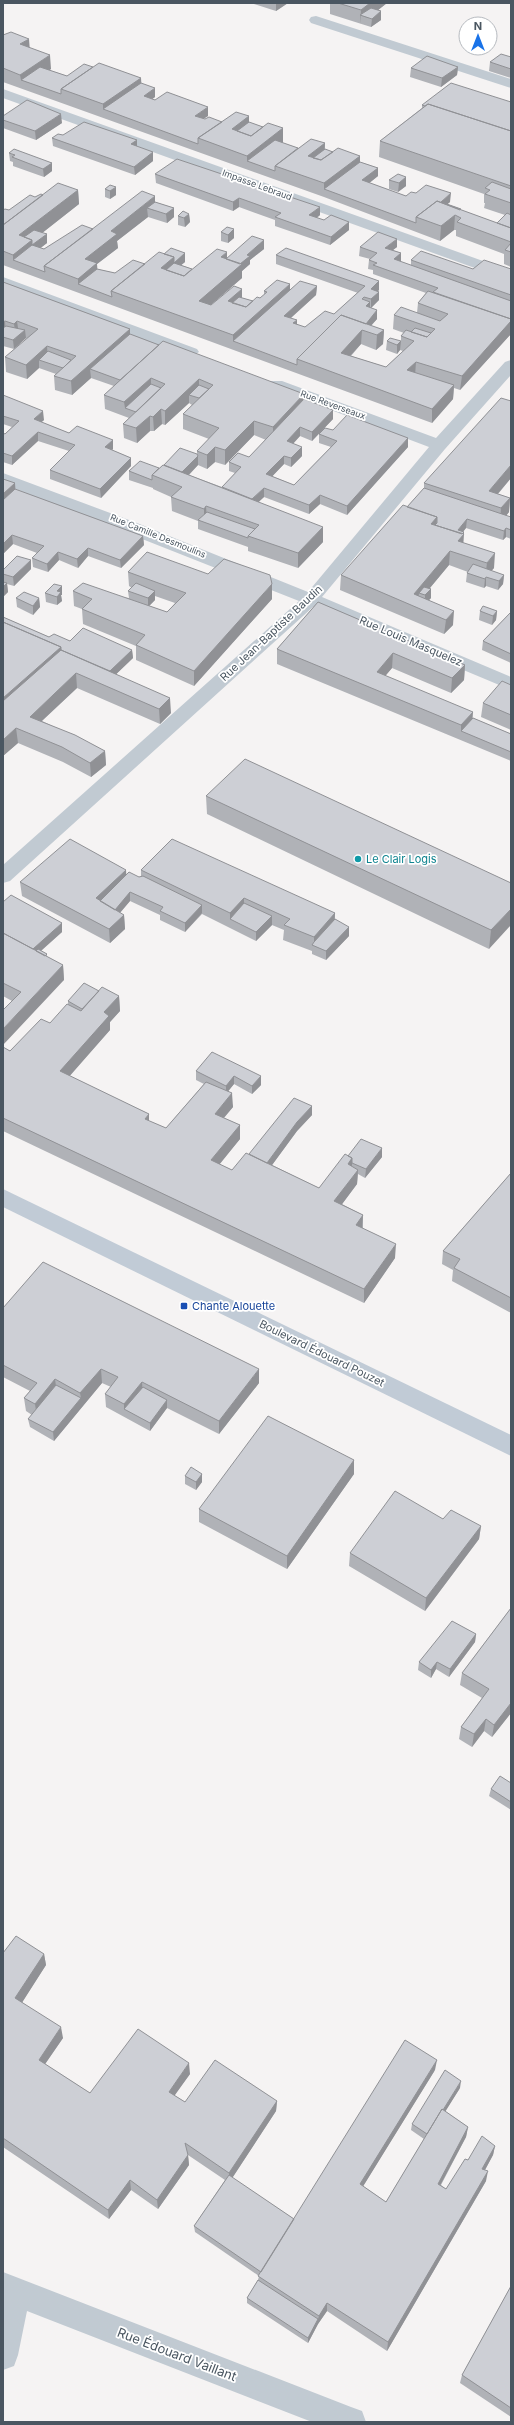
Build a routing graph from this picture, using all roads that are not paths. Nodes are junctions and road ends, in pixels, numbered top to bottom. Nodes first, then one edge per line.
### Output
1 (316, 20) dead end
2 (511, 84) edge
3 (3, 93) edge
4 (511, 276) edge
5 (3, 282) edge
6 (202, 356) edge
7 (511, 365) edge
8 (262, 378) edge
9 (439, 444) junction
10 (3, 478) edge
11 (312, 598) junction
12 (511, 684) edge
13 (3, 876) edge
14 (3, 1197) edge
15 (511, 1446) edge
16 (9, 2290) edge
17 (3, 2355) edge
18 (350, 2422) edge

1 - 2 street
3 - 4 street, Impasse Lebraud
5 - 6 street
7 - 9 street, Rue Jean-Baptiste Baudin
8 - 9 street, Rue Reverseaux
9 - 11 street, Rue Jean-Baptiste Baudin
10 - 11 street, Rue Camille Desmoulins
11 - 12 street, Rue Louis Masquelez
11 - 13 street, Rue Jean-Baptiste Baudin
14 - 15 street, Boulevard Édouard Pouzet
16 - 17 street
16 - 18 street, Rue Édouard Vaillant

